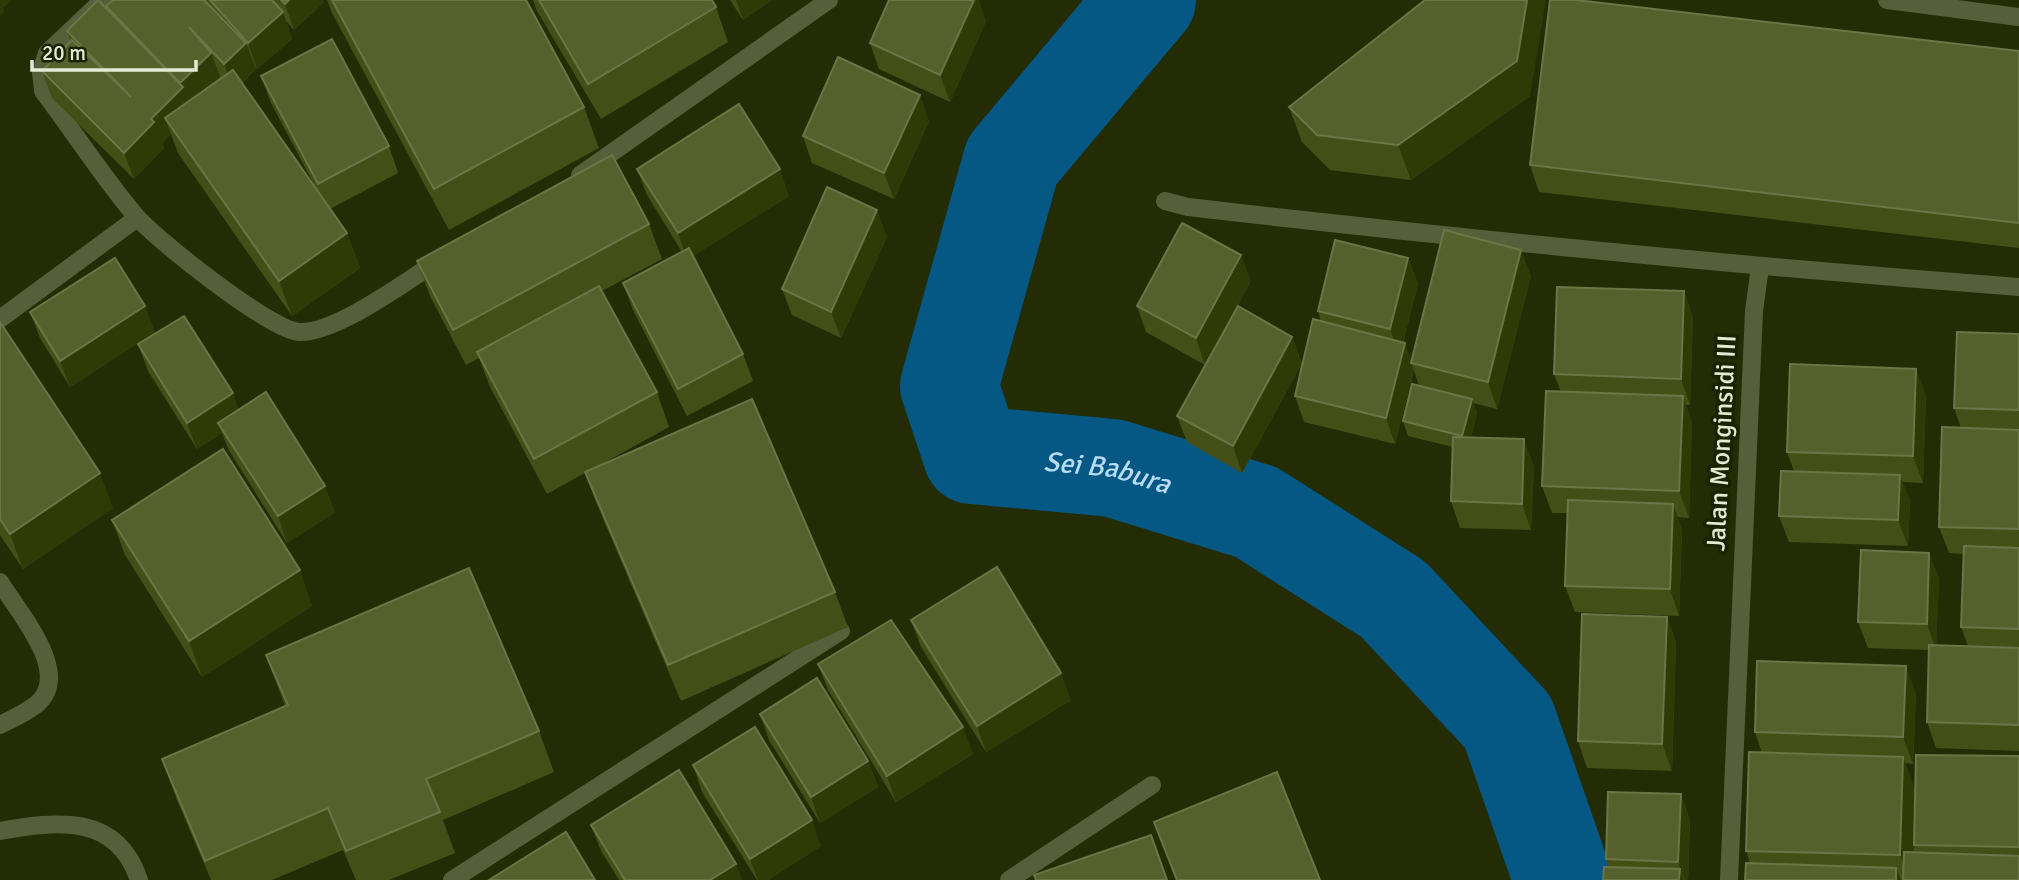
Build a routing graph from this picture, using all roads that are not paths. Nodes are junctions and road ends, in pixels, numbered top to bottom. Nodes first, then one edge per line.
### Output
1 (103, 0) edge
2 (829, 0) edge
3 (1887, 0) edge
4 (2019, 17) edge
5 (563, 186) edge
6 (1165, 201) dead end
7 (137, 218) junction
8 (458, 249) edge
9 (1760, 267) junction
10 (2019, 287) edge
11 (0, 319) edge
12 (0, 582) edge
13 (841, 631) dead end
14 (0, 725) edge
15 (1152, 785) dead end
16 (0, 831) edge
17 (139, 880) edge
18 (452, 880) edge
19 (1009, 880) edge
20 (1729, 880) edge

1 - 7 street
2 - 5 street
3 - 4 street
6 - 9 street
7 - 8 street
7 - 11 street
9 - 10 street
9 - 20 street, Jalan Monginsidi III
12 - 14 street
13 - 18 street
15 - 19 street
16 - 17 street

